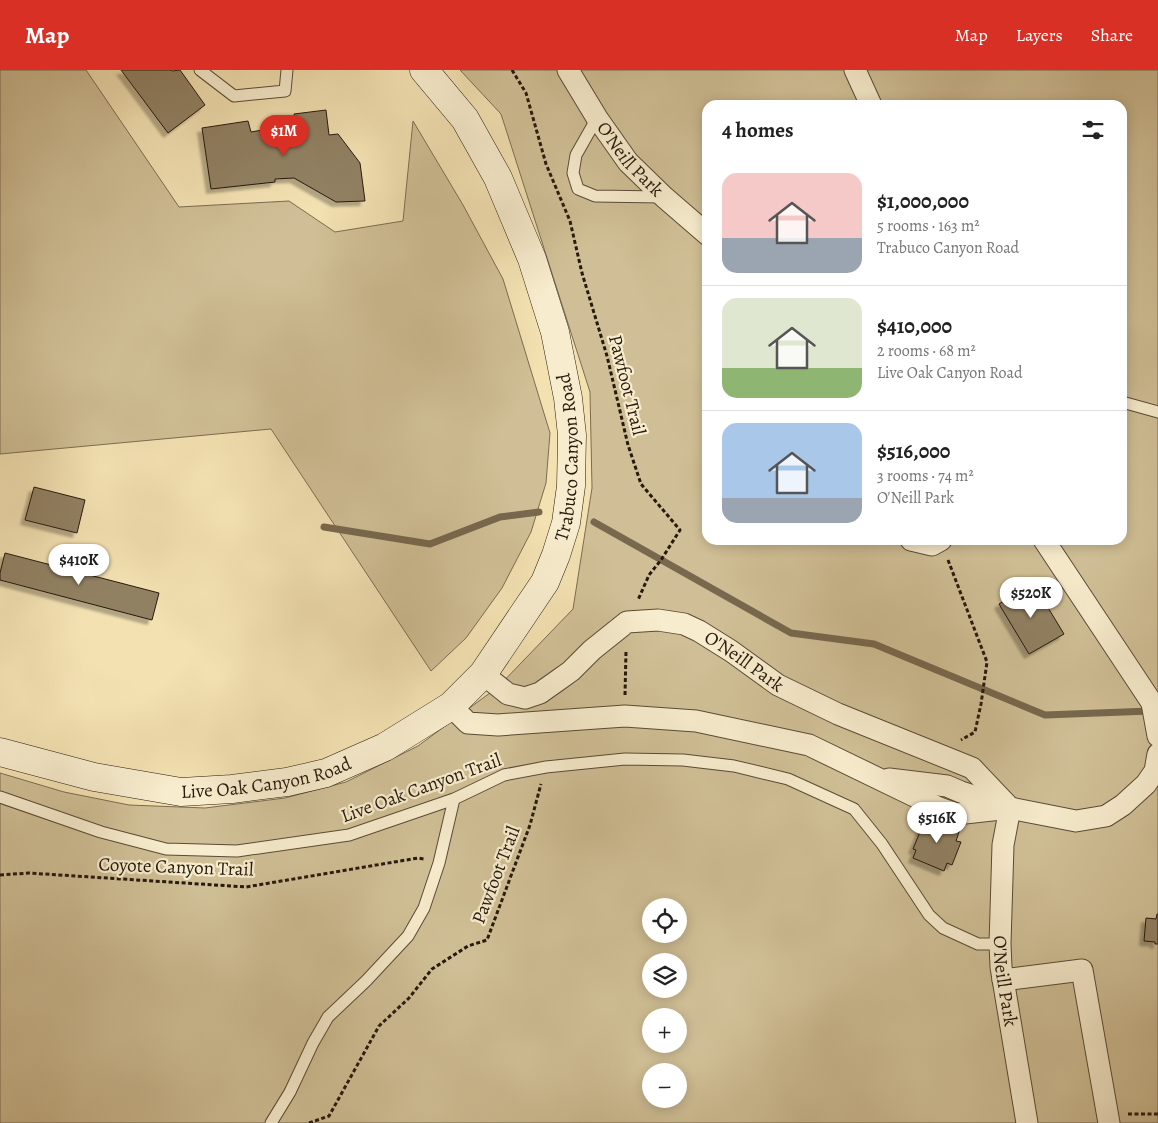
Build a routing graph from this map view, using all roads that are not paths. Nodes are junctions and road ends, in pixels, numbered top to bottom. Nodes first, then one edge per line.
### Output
1 (200, 70) edge
2 (287, 70) edge
3 (424, 70) edge
4 (568, 70) edge
5 (855, 70) edge
6 (869, 100) edge
7 (597, 118) junction
8 (664, 197) junction
9 (702, 230) edge
10 (1127, 403) edge
11 (1158, 412) edge
12 (1047, 545) edge
13 (490, 663) junction
14 (548, 687) junction
15 (452, 706) junction
16 (552, 721) junction
17 (1158, 736) edge
18 (0, 752) edge
19 (1158, 754) edge
20 (0, 797) edge
21 (454, 799) junction
22 (1010, 808) junction
23 (1000, 944) junction
24 (1002, 980) junction
25 (1108, 1118) edge
26 (271, 1123) edge
27 (1027, 1123) edge

1 - 2 lane
3 - 13 main road, Trabuco Canyon Road
4 - 7 street, O'Neill Park
5 - 6 street
7 - 8 street, O'Neill Park
7 - 8 lane
8 - 9 street, O'Neill Park
10 - 11 lane
12 - 17 street
13 - 14 street
13 - 15 main road, Live Oak Canyon Road
14 - 16 street
14 - 22 street, O'Neill Park
15 - 16 street
15 - 18 main road, Live Oak Canyon Road
16 - 22 street
19 - 22 street
20 - 21 lane, Live Oak Canyon Trail
21 - 23 lane, Live Oak Canyon Trail
21 - 26 lane
22 - 23 street, O'Neill Park
23 - 24 street, O'Neill Park
24 - 25 street
24 - 27 street, O'Neill Park

